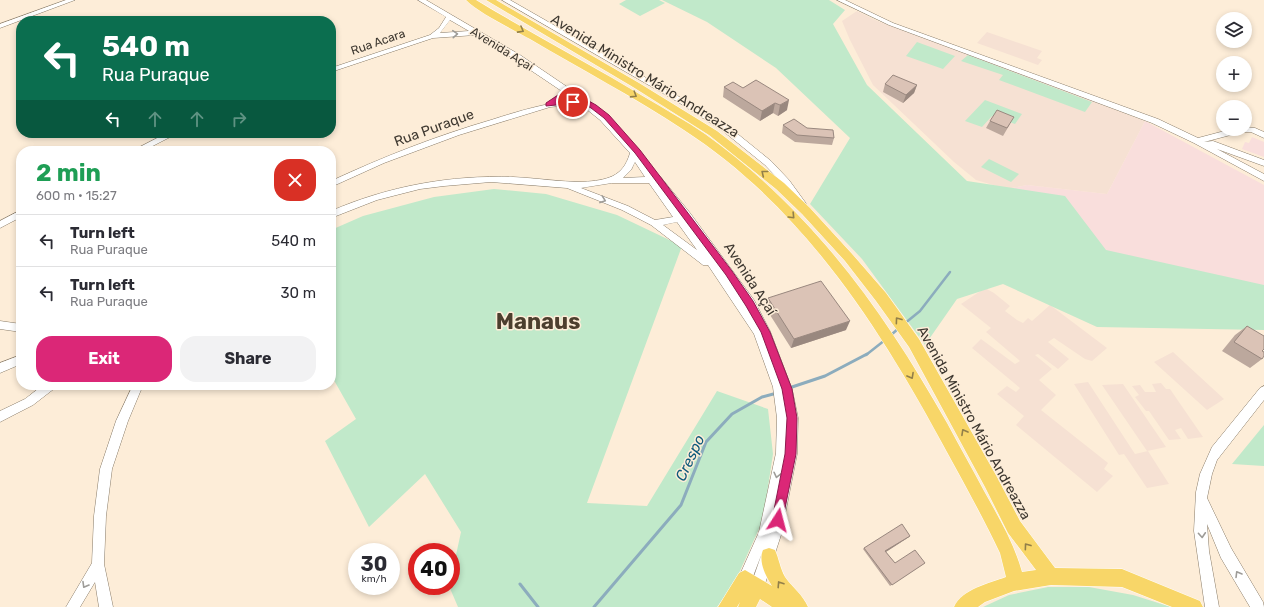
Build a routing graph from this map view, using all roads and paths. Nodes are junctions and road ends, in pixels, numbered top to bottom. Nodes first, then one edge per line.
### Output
1 (72, 0) edge
2 (421, 0) edge
3 (470, 0) edge
4 (840, 0) edge
5 (495, 4) edge
6 (28, 16) edge
7 (450, 16) junction
8 (16, 20) edge
9 (0, 26) edge
10 (478, 33) junction
11 (432, 36) junction
12 (336, 68) edge
13 (567, 91) junction
14 (582, 101) junction
15 (549, 105) junction
16 (1264, 135) edge
17 (163, 138) edge
18 (1200, 141) junction
19 (147, 146) edge
20 (634, 153) junction
21 (1264, 163) edge
22 (1264, 178) edge
23 (655, 180) junction
24 (609, 181) junction
25 (336, 182) edge
26 (567, 186) junction
27 (336, 213) edge
28 (16, 216) edge
29 (682, 217) junction
30 (654, 223) junction
31 (0, 225) edge
32 (717, 271) junction
33 (0, 325) edge
34 (16, 327) edge
35 (16, 360) edge
36 (0, 368) edge
37 (45, 390) edge
38 (134, 390) edge
39 (1264, 391) edge
40 (0, 417) edge
41 (1201, 496) junction
42 (769, 556) junction
43 (98, 564) junction
44 (1051, 576) junction
45 (1016, 582) junction
46 (751, 583) junction
47 (730, 606) edge
48 (73, 607) edge
49 (106, 607) edge
50 (747, 607) edge
51 (788, 607) edge
52 (799, 607) edge
53 (963, 607) edge
54 (1194, 607) edge
55 (1212, 607) edge
56 (1258, 607) edge

1 - 6 street
2 - 7 street, Avenida Açaí
3 - 5 main road, Avenida Ministro Mário Andreazza
4 - 18 street
44 -> 5 main road, Avenida Ministro Mário Andreazza
5 -> 45 main road, Avenida Ministro Mário Andreazza
7 - 10 street, Avenida Açaí
7 - 11 street, Rua Acara
8 - 9 street
11 -> 10 street, Rua Acara
10 - 13 street, Avenida Açaí
11 - 12 street, Rua Acara
13 - 14 street, Avenida Açaí
13 - 15 street, Rua Puraque
14 - 15 street, Rua Puraque
14 - 20 street, Avenida Açaí
14 - 23 street, Avenida Açaí
15 - 25 street, Rua Puraque
16 - 18 street
17 - 19 street
18 - 21 street
18 - 22 street
20 - 23 street, Avenida Açaí
20 - 24 street
23 - 24 street
23 - 29 street, Avenida Açaí
24 - 26 street
26 - 27 street
26 -> 30 street
28 - 31 street
29 - 30 street
29 - 32 street, Avenida Açaí
29 - 42 street, Avenida Açaí
30 - 32 street
32 -> 46 street, Avenida Açaí
33 - 34 street
35 - 36 street
37 - 40 street
38 - 43 street
39 - 41 street
41 -> 55 street
56 -> 41 street
42 - 46 street, Avenida Açaí
52 -> 42 main road
43 -> 48 street
43 - 49 street
44 - 45 main road
44 - 54 main road
45 - 53 main road
46 - 47 main road
46 - 50 main road
46 - 51 main road

